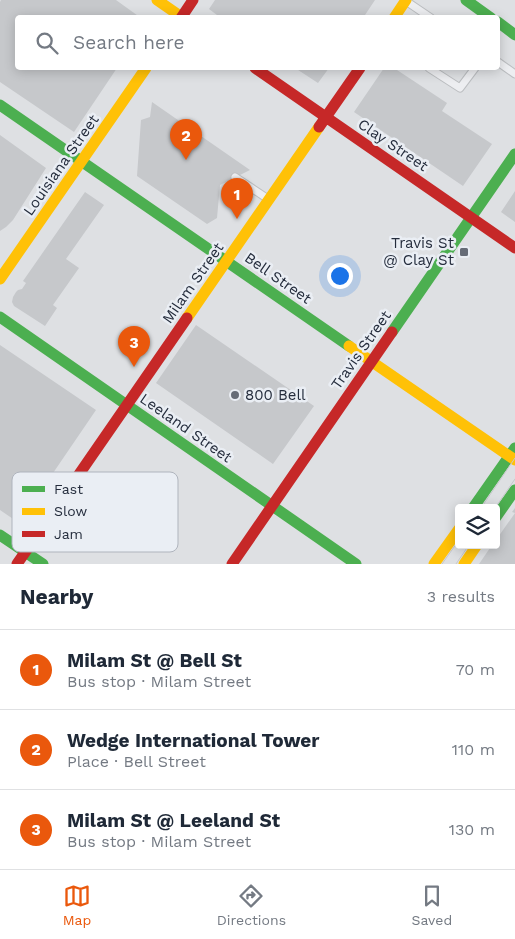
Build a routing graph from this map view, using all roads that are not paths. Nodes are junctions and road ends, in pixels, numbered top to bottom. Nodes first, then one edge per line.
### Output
1 (157, 0) edge
2 (193, 0) edge
3 (406, 0) edge
4 (466, 0) edge
5 (179, 15) edge
6 (183, 15) edge
7 (396, 15) edge
8 (427, 15) edge
9 (487, 15) edge
10 (501, 27) edge
11 (515, 34) edge
12 (500, 63) edge
13 (145, 70) edge
14 (257, 70) edge
15 (359, 70) edge
16 (432, 70) edge
17 (474, 70) edge
18 (515, 74) edge
19 (0, 105) edge
20 (325, 117) junction
21 (515, 154) edge
22 (82, 161) junction
23 (235, 178) dead end
24 (268, 200) junction
25 (472, 217) junction
26 (515, 248) edge
27 (227, 261) junction
28 (0, 279) edge
29 (0, 317) edge
30 (372, 361) junction
31 (127, 405) junction
32 (513, 454) edge
33 (81, 472) edge
34 (515, 490) edge
35 (476, 504) edge
36 (272, 506) junction
37 (500, 511) edge
38 (0, 535) edge
39 (455, 535) edge
40 (12, 543) edge
41 (474, 549) edge
42 (26, 552) joint
43 (17, 564) edge
44 (43, 564) edge
45 (232, 564) edge
46 (356, 564) edge
47 (434, 564) edge
48 (464, 564) edge

1 - 5 main road
2 - 6 main road
3 - 7 main road
3 - 8 lane
4 - 9 main road
10 - 11 main road
12 - 18 lane
13 - 22 main road, Louisiana Street
14 - 20 main road, Clay Street
15 - 20 main road, Milam Street
16 - 17 lane
19 - 22 main road, Bell Street
20 - 24 main road, Milam Street
20 - 25 main road, Clay Street
21 - 25 main road, Travis Street
22 - 27 main road, Bell Street
22 - 28 main road, Louisiana Street
23 - 24 lane
24 - 27 main road, Milam Street
25 - 26 main road, Clay Street
25 - 30 main road, Travis Street
27 - 30 main road, Bell Street
27 - 31 main road, Milam Street
29 - 31 main road, Leeland Street
30 - 32 main road, Bell Street
30 - 36 main road, Travis Street
31 - 33 main road, Milam Street
31 - 36 main road, Leeland Street
32 - 35 main road
34 - 37 main road
36 - 45 main road, Travis Street
36 - 46 main road, Leeland Street
38 - 40 main road
39 - 47 main road
41 - 48 main road
42 - 43 main road, Milam Street
42 - 44 main road

